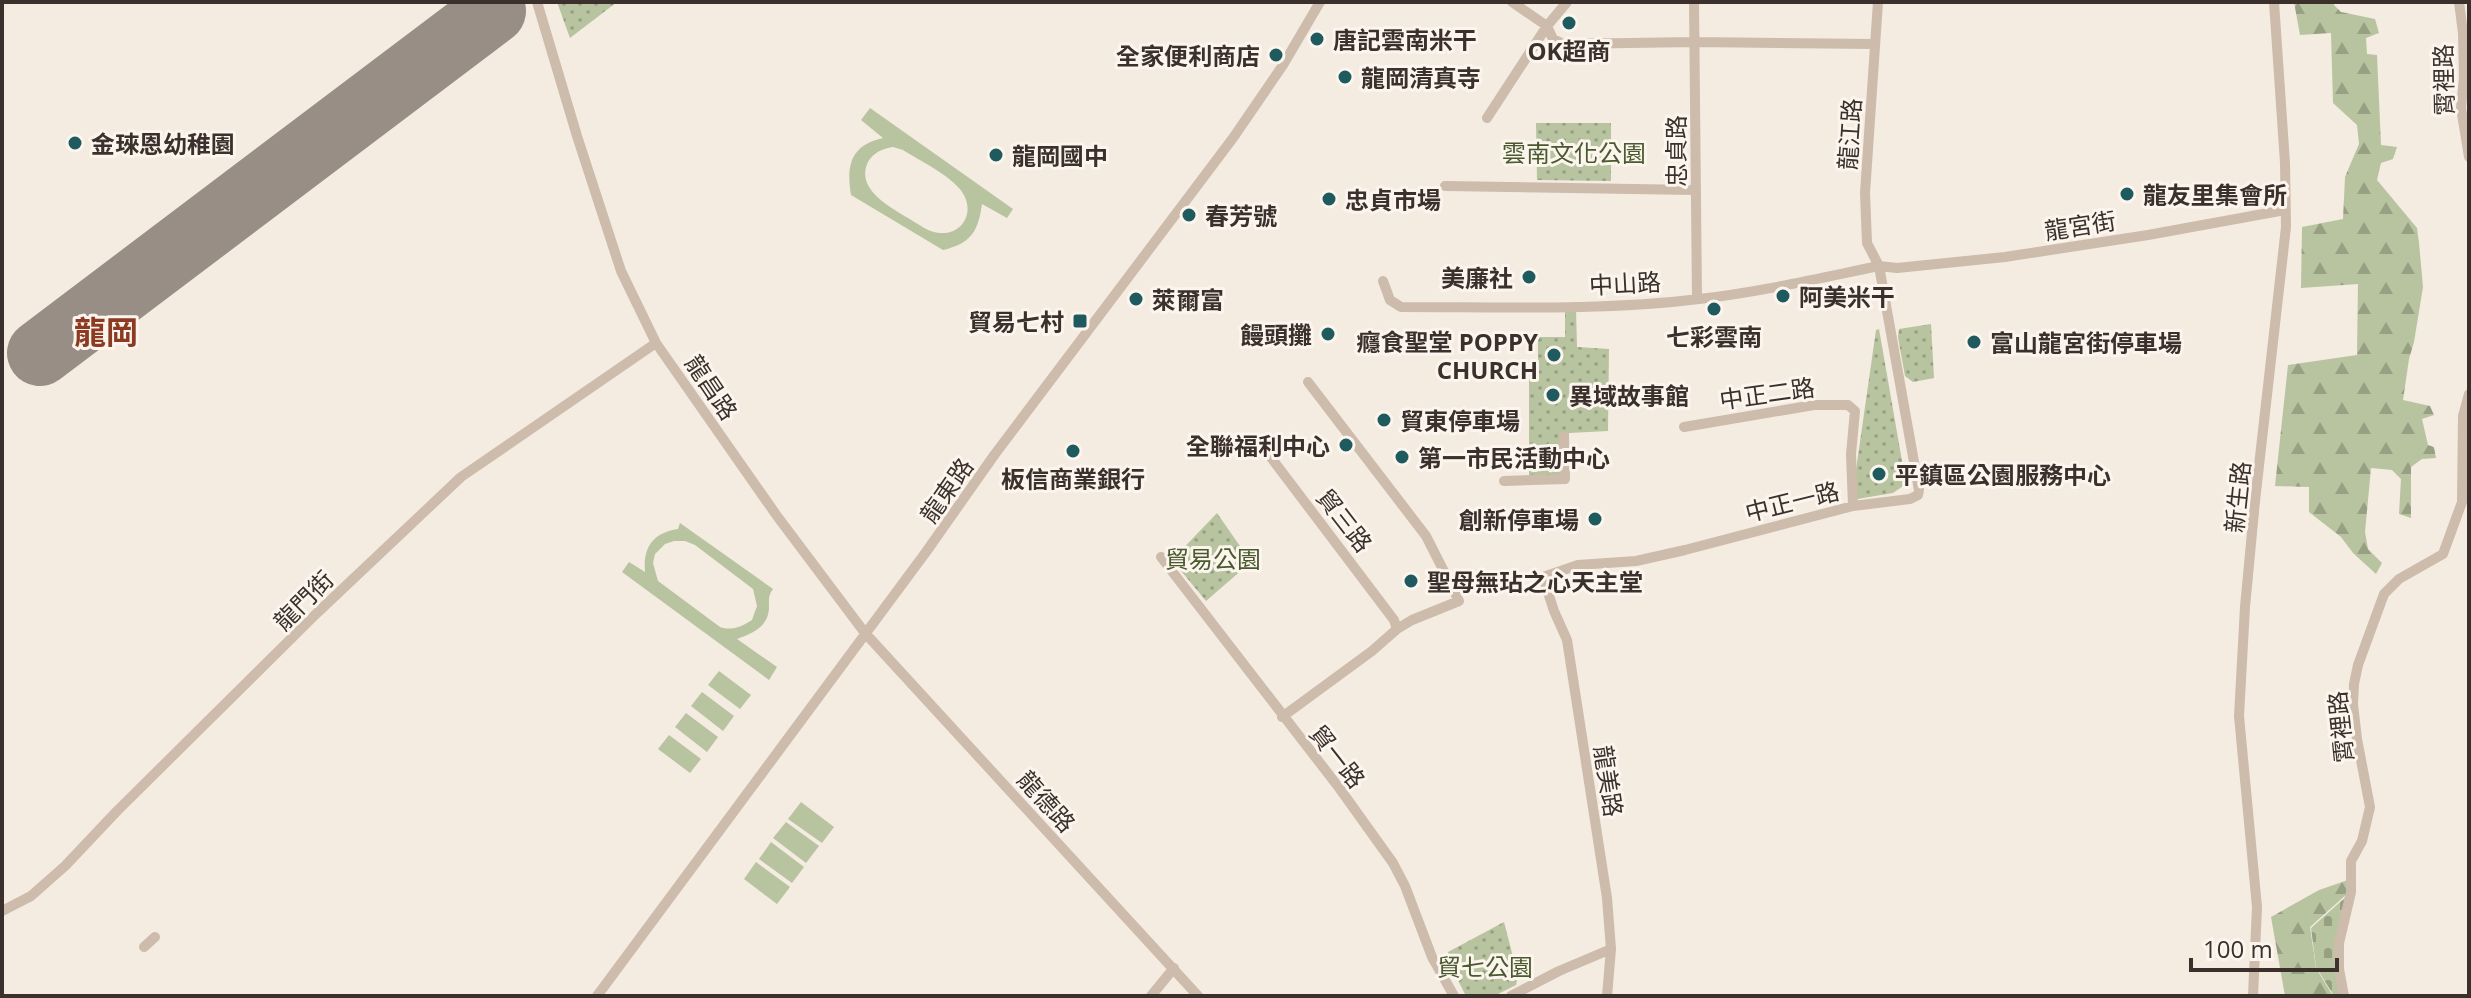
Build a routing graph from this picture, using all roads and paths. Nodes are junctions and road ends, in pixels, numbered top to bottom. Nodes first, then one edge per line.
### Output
1 (537, 2) edge
2 (1320, 2) edge
3 (1512, 2) edge
4 (1567, 2) edge
5 (1694, 2) edge
6 (1878, 2) edge
7 (2274, 2) edge
8 (2459, 2) edge
9 (1547, 26) junction
10 (1695, 42) junction
11 (1874, 44) junction
12 (1487, 118) dead end
13 (2469, 157) edge
14 (1445, 186) dead end
15 (1695, 190) junction
16 (2285, 210) junction
17 (1879, 266) junction
18 (1383, 281) dead end
19 (1697, 299) junction
20 (656, 343) junction
21 (1308, 382) dead end
22 (2469, 394) edge
23 (1684, 427) dead end
24 (1564, 436) dead end
25 (1257, 439) dead end
26 (1504, 481) dead end
27 (1853, 506) junction
28 (1161, 557) dead end
29 (1543, 577) joint
30 (1397, 629) junction
31 (865, 633) junction
32 (1282, 717) junction
33 (2, 911) edge
34 (155, 937) dead end
35 (144, 947) dead end
36 (1611, 949) junction
37 (1174, 968) junction
38 (597, 996) edge
39 (1151, 996) edge
40 (1198, 996) edge
41 (1454, 996) edge
42 (1511, 996) edge
43 (1607, 996) edge
44 (2253, 996) edge
45 (2344, 996) edge

1 - 20 street, 龍昌路
2 - 31 street, 龍東路
3 - 9 street
4 - 9 street
5 - 10 street, 忠貞路
6 - 11 street, 龍江路
7 - 16 street, 新生路
8 - 13 street, 霄裡路
9 - 10 street
9 - 12 street
10 - 11 street
10 - 15 street, 忠貞路
11 - 17 street, 龍江路
14 - 15 street
15 - 19 street, 忠貞路
16 - 17 street, 龍宮街
16 - 44 street, 新生路
17 - 19 street, 中山路
17 - 27 street, 中正一路
18 - 19 street, 中山路
20 - 31 street, 龍昌路
20 - 33 street, 龍門街
21 - 30 street
22 - 45 street, 霄裡路
23 - 27 street, 中正二路
24 - 26 street
25 - 30 street, 貿三路
27 - 29 street, 中正一路
28 - 32 street, 貿一路
29 - 36 street, 龍美路
30 - 32 street
31 - 37 street, 龍德路
31 - 38 street, 龍東路
32 - 41 street, 貿一路
34 - 35 street
36 - 42 street
36 - 43 street, 龍美路
37 - 39 street
37 - 40 street, 龍德路

